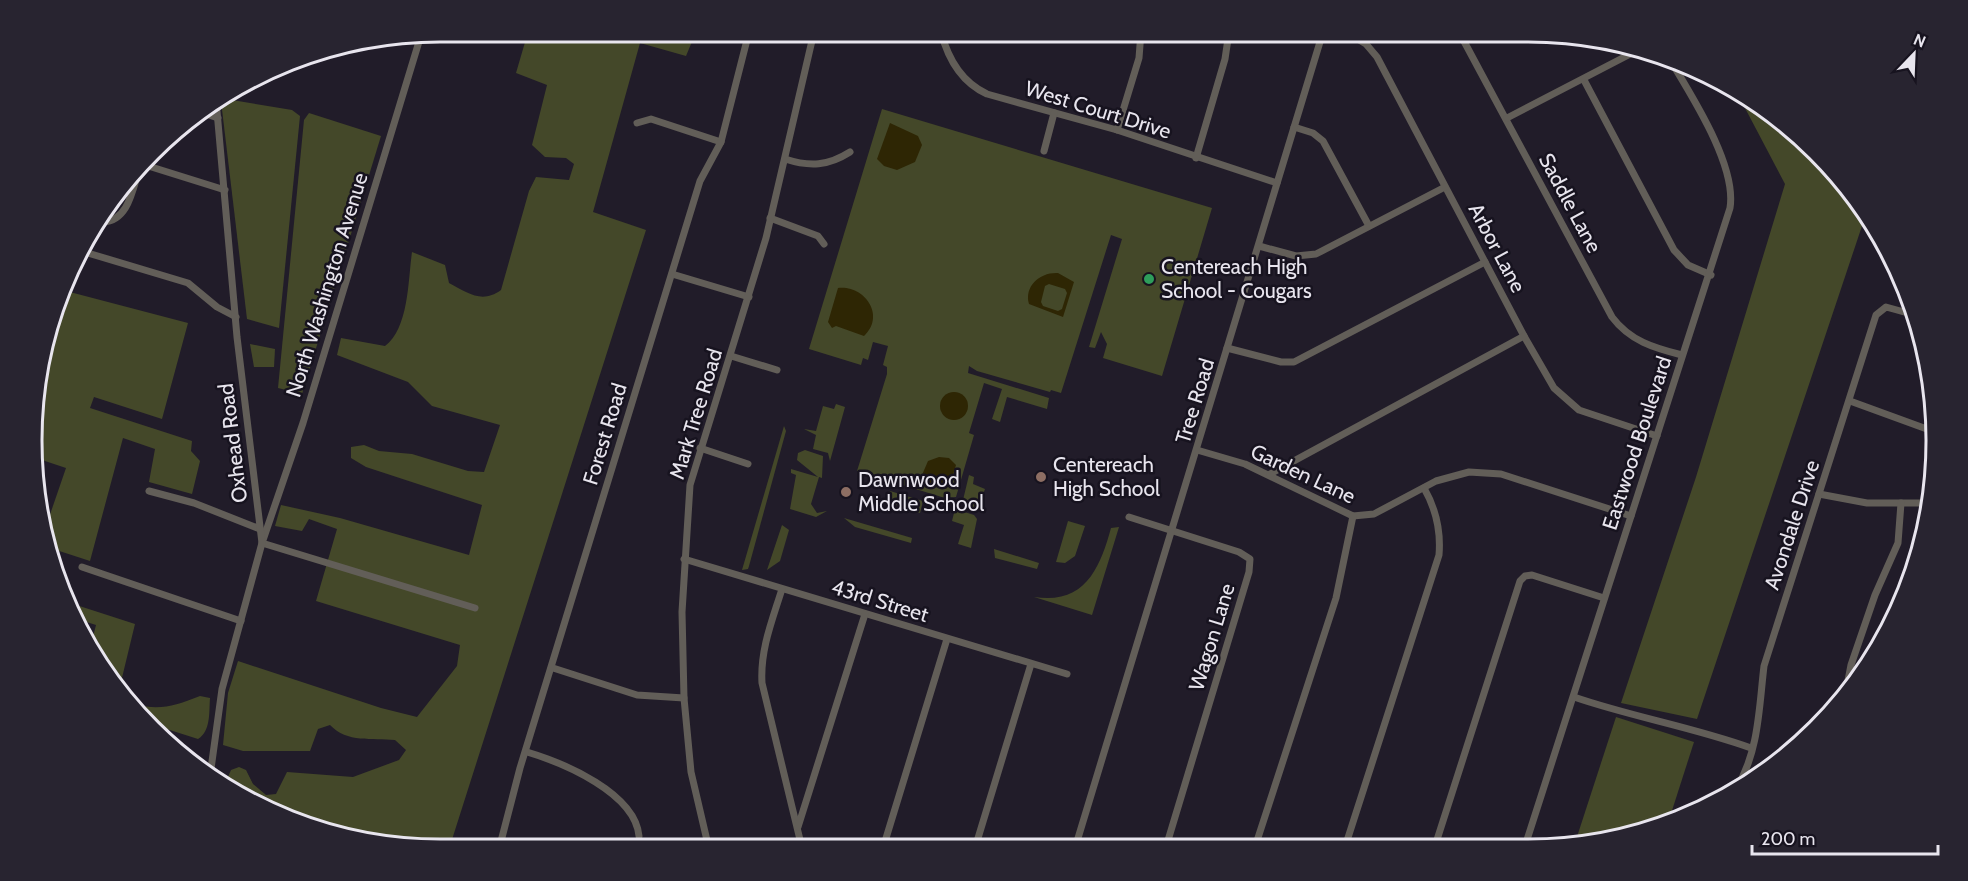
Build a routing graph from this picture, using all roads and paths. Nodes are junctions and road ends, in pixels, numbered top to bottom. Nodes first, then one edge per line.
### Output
1 (746, 42) edge
2 (812, 42) edge
3 (945, 42) edge
4 (1140, 42) edge
5 (1228, 42) edge
6 (1320, 42) edge
7 (1363, 42) edge
8 (1465, 42) edge
9 (419, 43) edge
10 (1628, 55) edge
11 (1676, 70) edge
12 (1584, 80) junction
13 (217, 110) edge
14 (1054, 113) junction
15 (210, 115) edge
16 (218, 118) junction
17 (1507, 118) junction
18 (637, 123) dead end
19 (1294, 127) junction
20 (1117, 130) junction
21 (721, 142) junction
22 (1044, 151) dead end
23 (850, 152) dead end
24 (1196, 158) junction
25 (785, 159) junction
26 (151, 167) edge
27 (1277, 183) junction
28 (1445, 186) junction
29 (134, 187) edge
30 (225, 190) junction
31 (770, 218) junction
32 (107, 222) edge
33 (1369, 226) junction
34 (824, 244) dead end
35 (1259, 246) junction
36 (89, 253) edge
37 (1485, 262) junction
38 (672, 274) junction
39 (1711, 275) junction
40 (749, 297) junction
41 (1905, 312) edge
42 (236, 316) junction
43 (1524, 336) junction
44 (1227, 348) junction
45 (1682, 355) junction
46 (731, 356) junction
47 (777, 369) dead end
48 (1850, 401) junction
49 (1926, 429) edge
50 (1657, 436) junction
51 (700, 447) junction
52 (1197, 450) junction
53 (748, 464) dead end
54 (1270, 474) junction
55 (1424, 488) junction
56 (149, 491) dead end
57 (1819, 494) junction
58 (1901, 503) junction
59 (1921, 503) edge
60 (1353, 516) junction
61 (1631, 516) junction
62 (1129, 517) dead end
63 (260, 529) junction
64 (1171, 531) junction
65 (262, 543) junction
66 (684, 559) junction
67 (82, 567) dead end
68 (782, 589) junction
69 (1604, 598) junction
70 (476, 608) dead end
71 (865, 614) junction
72 (241, 621) junction
73 (947, 639) junction
74 (1031, 664) junction
75 (1855, 667) edge
76 (552, 668) junction
77 (1067, 674) dead end
78 (684, 698) junction
79 (1574, 698) junction
80 (1751, 748) junction
81 (526, 752) junction
82 (211, 766) edge
83 (1740, 778) edge
84 (798, 830) junction
85 (639, 836) dead end
86 (502, 839) edge
87 (707, 839) edge
88 (800, 839) edge
89 (886, 839) edge
90 (978, 839) edge
91 (1079, 839) edge
92 (1168, 839) edge
93 (1257, 839) edge
94 (1348, 839) edge
95 (1436, 839) edge
96 (1527, 839) edge

1 - 21 street, Forest Road
2 - 25 street, Mark Tree Road
3 - 14 street, West Court Drive
4 - 20 street
5 - 24 street
6 - 19 street, Tree Road
7 - 28 street, Arbor Lane
8 - 17 street, Saddle Lane
9 - 65 street, North Washington Avenue
10 - 12 street
11 - 39 street, Eastwood Boulevard
12 - 17 street
12 - 39 street
13 - 16 street, Oxhead Road
14 - 20 street, West Court Drive
14 - 22 street
15 - 16 street
16 - 30 street, Oxhead Road
17 - 45 street, Saddle Lane
18 - 21 street
19 - 27 street, Tree Road
19 - 33 street
20 - 24 street, West Court Drive
21 - 38 street, Forest Road
23 - 25 street
24 - 27 street, West Court Drive
25 - 31 street, Mark Tree Road
26 - 30 street
27 - 35 street, Tree Road
28 - 33 street
28 - 37 street, Arbor Lane
29 - 32 street
30 - 42 street, Oxhead Road
31 - 34 street
31 - 40 street, Mark Tree Road
33 - 35 street
35 - 44 street, Tree Road
36 - 42 street
37 - 43 street, Arbor Lane
37 - 44 street
38 - 40 street
38 - 76 street, Forest Road
39 - 45 street, Eastwood Boulevard
40 - 46 street, Mark Tree Road
41 - 48 street, Avondale Drive
42 - 63 street, Oxhead Road
43 - 50 street, Arbor Lane
43 - 54 street
44 - 52 street, Tree Road
45 - 50 street, Eastwood Boulevard
46 - 47 street
46 - 51 street, Mark Tree Road
48 - 49 street
48 - 57 street, Avondale Drive
50 - 61 street, Eastwood Boulevard
51 - 53 street
51 - 66 street, Mark Tree Road
52 - 54 street, Garden Lane
52 - 64 street, Tree Road
54 - 60 street, Garden Lane
55 - 60 street, Garden Lane
55 - 61 street, Garden Lane
55 - 94 street
56 - 63 street
57 - 58 street
57 - 80 street, Avondale Drive
58 - 59 street
58 - 75 street
60 - 93 street
61 - 69 street, Eastwood Boulevard
62 - 64 street, Wagon Lane
63 - 65 street, Oxhead Road
64 - 91 street, Tree Road
64 - 92 street, Wagon Lane
65 - 70 street
65 - 72 street, Oxhead Road
66 - 68 street, 43rd Street
66 - 78 street, Mark Tree Road
67 - 72 street
68 - 71 street, 43rd Street
68 - 84 street
69 - 79 street, Eastwood Boulevard
69 - 95 street
71 - 73 street, 43rd Street
71 - 84 street
72 - 82 street, Oxhead Road
73 - 74 street, 43rd Street
73 - 89 street
74 - 77 street, 43rd Street
74 - 90 street
76 - 78 street
76 - 81 street, Forest Road
78 - 87 street, Mark Tree Road
79 - 80 street
79 - 96 street, Eastwood Boulevard
80 - 83 street, Avondale Drive
81 - 85 street
81 - 86 street, Forest Road
84 - 88 street

